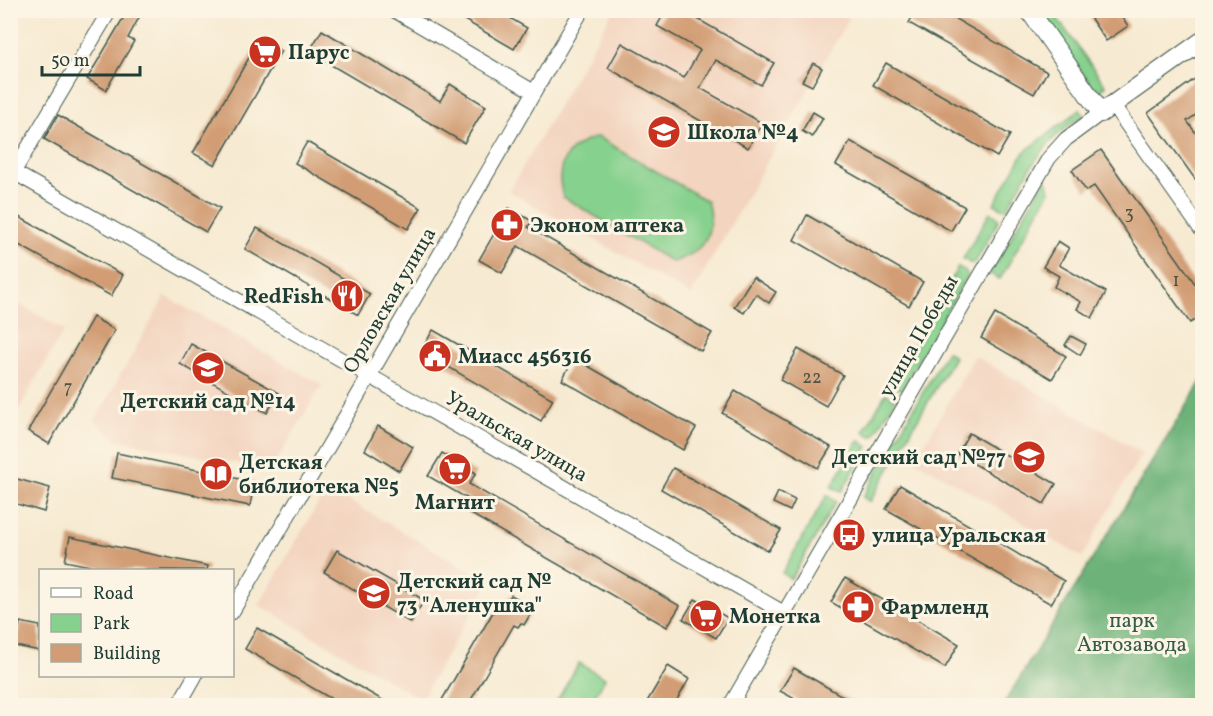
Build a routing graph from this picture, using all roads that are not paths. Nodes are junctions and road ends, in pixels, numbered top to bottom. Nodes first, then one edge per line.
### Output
1 (110, 10) edge
2 (394, 10) edge
3 (582, 10) edge
4 (1029, 10) edge
5 (1203, 41) edge
6 (534, 92) junction
7 (1107, 109) junction
8 (12, 173) edge
9 (1199, 226) edge
10 (369, 376) junction
11 (234, 609) edge
12 (784, 613) junction
13 (194, 677) edge
14 (178, 705) edge
15 (730, 705) edge

1 - 8 street
2 - 6 street
3 - 6 street, Орловская улица
4 - 7 main road
5 - 7 main road, улица Победы
6 - 10 street, Орловская улица
7 - 9 street
7 - 12 street, улица Победы
8 - 10 street, Уральская улица
10 - 11 street, Орловская улица
10 - 12 street, Уральская улица
12 - 15 street, улица Победы
13 - 14 street

